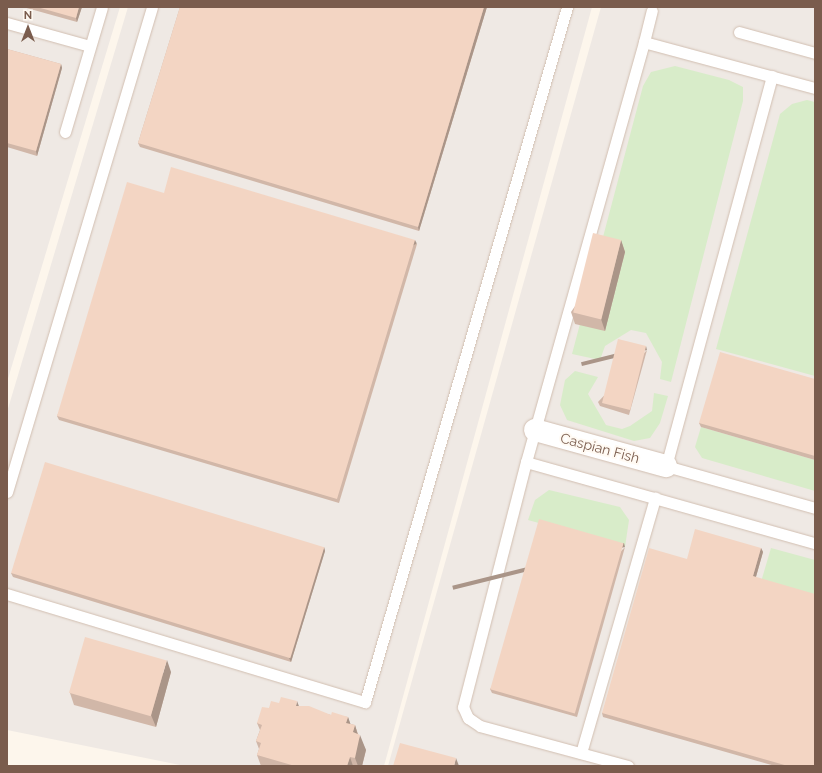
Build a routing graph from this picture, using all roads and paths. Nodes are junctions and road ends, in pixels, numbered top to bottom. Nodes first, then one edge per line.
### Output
1 (102, 7) edge
2 (152, 7) edge
3 (567, 7) edge
4 (652, 11) dead end
5 (7, 23) edge
6 (739, 32) dead end
7 (644, 42) junction
8 (90, 46) junction
9 (815, 53) edge
10 (772, 76) junction
11 (815, 88) edge
12 (65, 132) dead end
13 (535, 430) junction
14 (526, 462) junction
15 (666, 466) junction
16 (7, 492) edge
17 (655, 498) junction
18 (815, 508) edge
19 (815, 543) edge
20 (7, 594) edge
21 (581, 753) junction
22 (628, 766) edge

1 - 8 lane
2 - 16 lane
3 - 20 lane
4 - 7 lane
5 - 8 lane
6 - 9 lane
7 - 10 lane
7 - 13 lane
8 - 12 lane
10 - 11 lane
10 - 15 lane
13 - 14 lane
13 - 15 street, Caspian Fish
14 - 17 lane
14 - 21 lane
15 - 18 lane
17 - 19 lane
17 - 21 lane
21 - 22 lane

